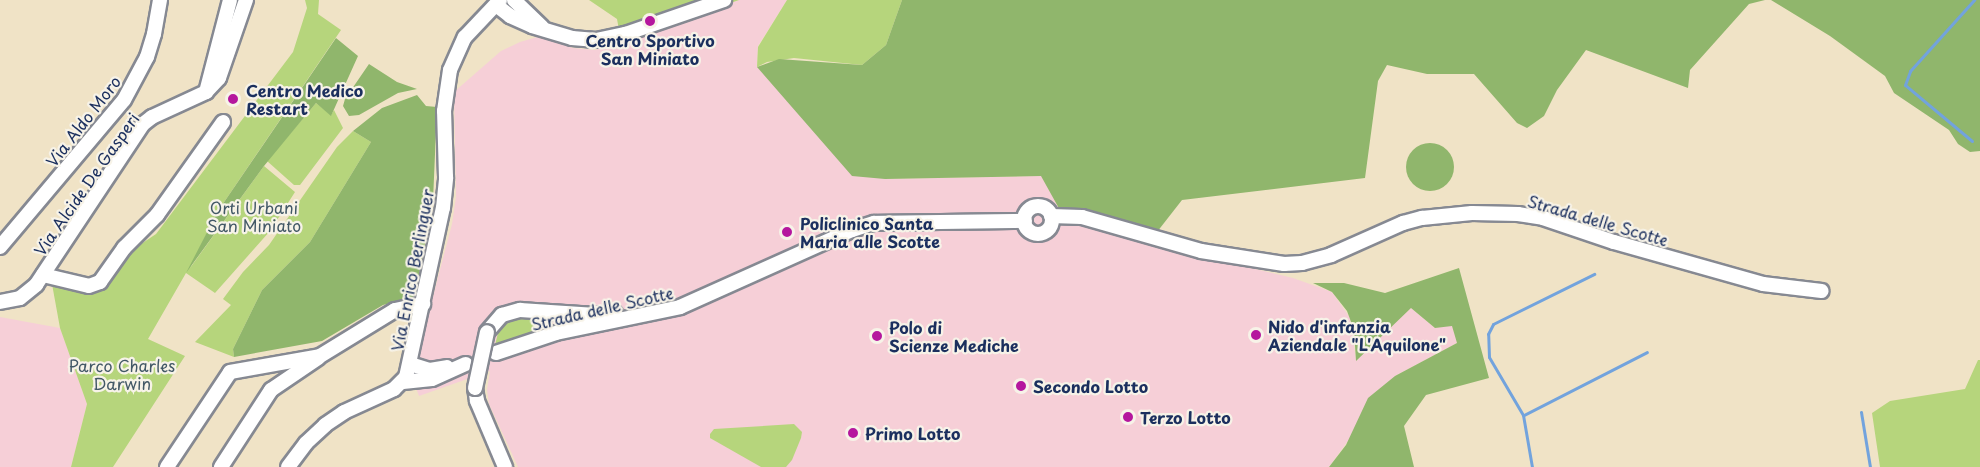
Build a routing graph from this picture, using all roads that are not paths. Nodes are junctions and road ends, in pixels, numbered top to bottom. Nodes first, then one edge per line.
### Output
1 (160, 0) edge
2 (230, 0) edge
3 (246, 0) edge
4 (514, 0) edge
5 (724, 0) edge
6 (498, 2) edge
7 (549, 31) junction
8 (206, 92) junction
9 (223, 122) dead end
10 (1051, 216) junction
11 (1025, 221) junction
12 (0, 247) edge
13 (44, 275) junction
14 (1822, 291) dead end
15 (0, 302) edge
16 (423, 304) junction
17 (558, 313) junction
18 (656, 314) junction
19 (570, 330) junction
20 (496, 353) dead end
21 (320, 356) junction
22 (410, 364) junction
23 (403, 382) junction
24 (167, 467) edge
25 (221, 467) edge
26 (288, 467) edge
27 (506, 467) edge

1 - 12 street, Via Aldo Moro
2 - 8 street
3 - 8 street
4 - 7 street
5 - 7 street
6 - 7 street
6 - 16 street, Via Enrico Berlinguer
8 - 13 street, Via Alcide De Gasperi
9 - 13 street
10 - 11 street, Strada delle Scotte
10 - 11 street, Strada delle Scotte
10 - 14 street, Strada delle Scotte
11 - 18 street, Strada delle Scotte
13 - 15 street, Via Alcide De Gasperi
16 - 21 street
16 - 22 street, Via Enrico Berlinguer
17 - 18 street
17 - 19 street
17 - 27 street, bridge
18 - 19 street, Strada delle Scotte
19 - 20 street, Strada delle Scotte
21 - 24 street
21 - 25 street
22 - 23 street, Via Enrico Berlinguer
22 - 23 street
23 - 26 street

